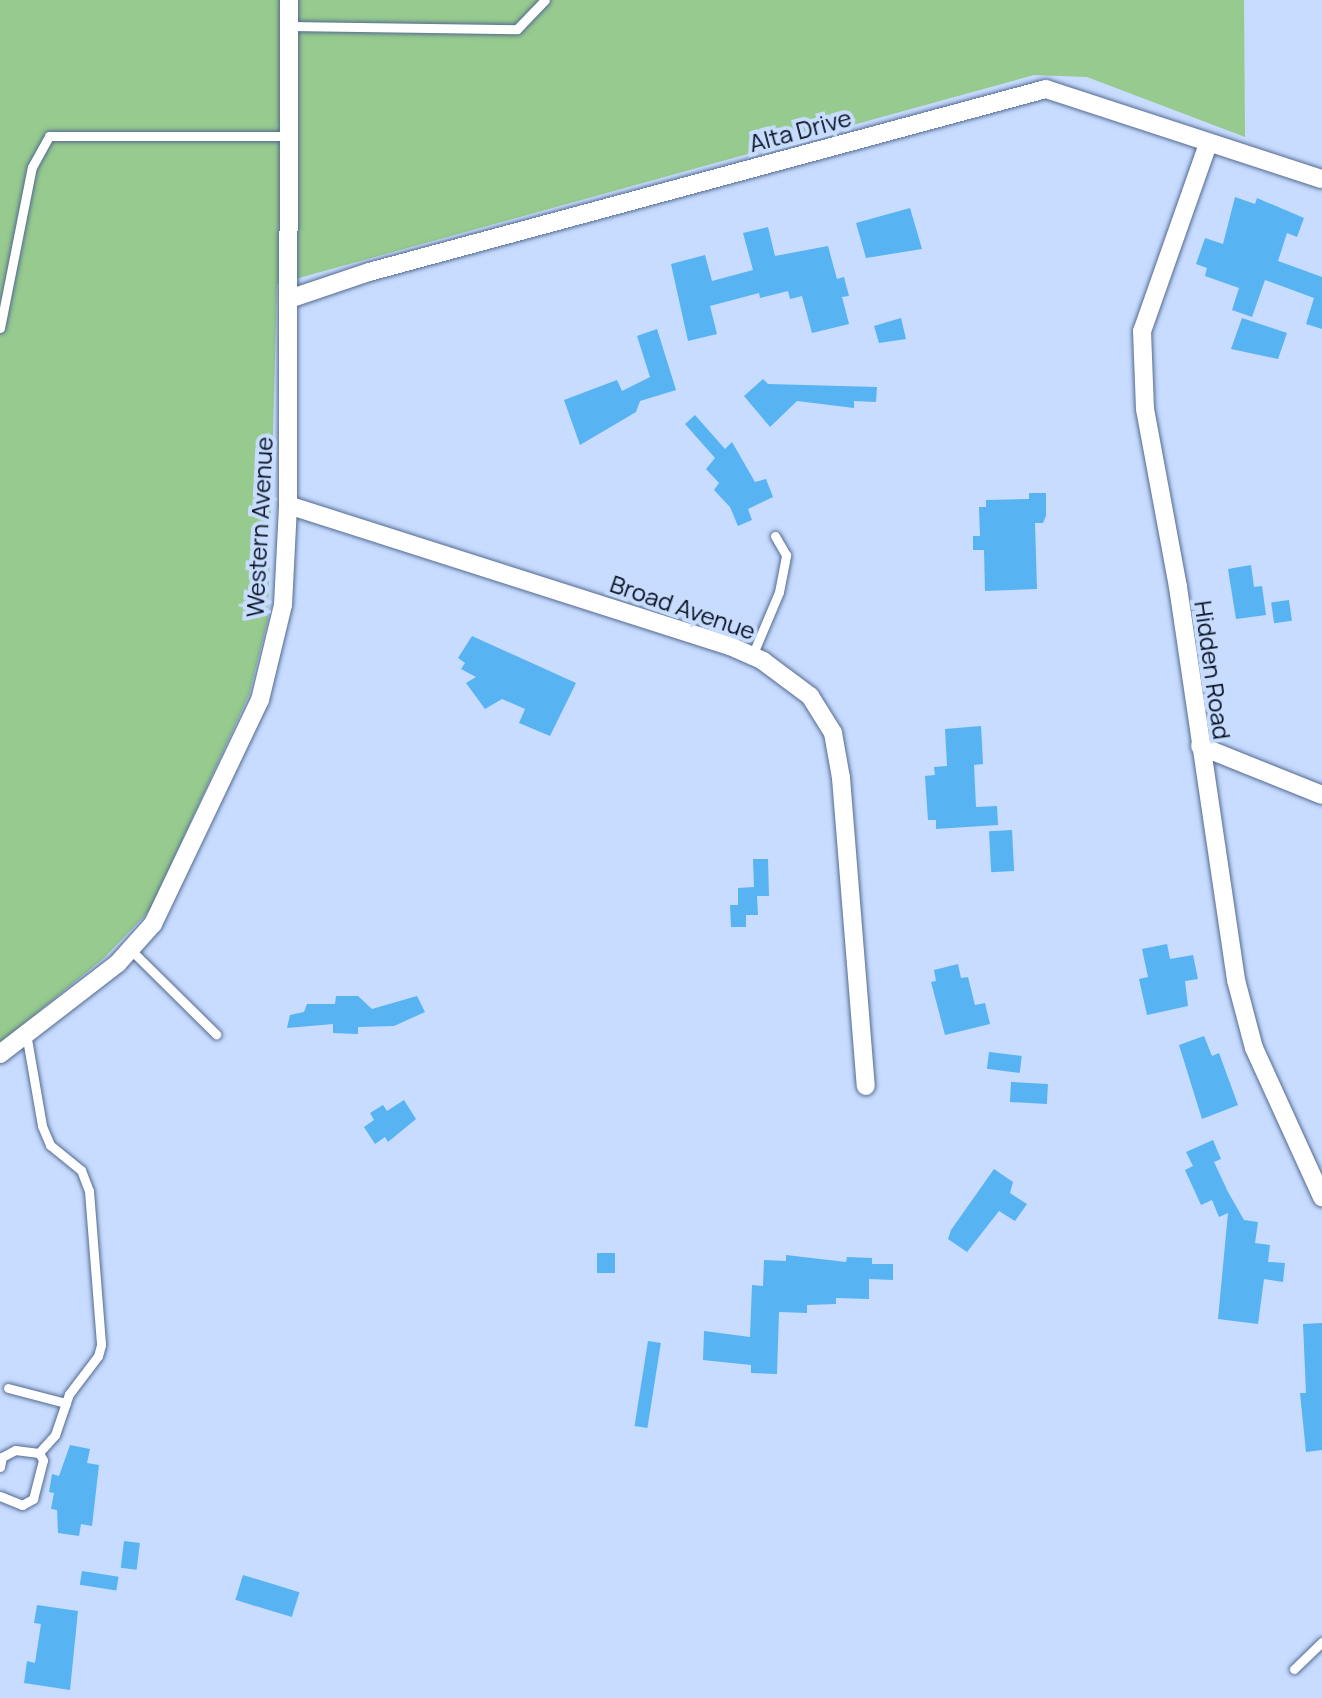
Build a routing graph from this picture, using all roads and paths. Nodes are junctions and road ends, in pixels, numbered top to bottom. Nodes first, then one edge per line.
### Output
1 (289, 0) edge
2 (545, 0) edge
3 (289, 26) junction
4 (291, 136) junction
5 (1208, 144) junction
6 (1322, 179) edge
7 (289, 299) junction
8 (0, 328) edge
9 (288, 505) junction
10 (775, 536) dead end
11 (752, 656) junction
12 (1200, 746) junction
13 (1322, 795) edge
14 (131, 950) junction
15 (26, 1033) junction
16 (216, 1034) dead end
17 (0, 1054) edge
18 (866, 1086) dead end
19 (1322, 1197) edge
20 (8, 1388) dead end
21 (66, 1403) junction
22 (39, 1453) junction
23 (0, 1467) edge
24 (0, 1496) edge
25 (1322, 1642) edge
26 (1294, 1669) dead end

1 - 3 street, Western Avenue
2 - 3 lane
3 - 4 street, Western Avenue
4 - 7 street, Western Avenue
4 - 8 lane
5 - 6 street, Alta Drive
5 - 7 street, Alta Drive
5 - 12 street, Hidden Road
7 - 9 street, Western Avenue
9 - 11 street, Broad Avenue
9 - 14 street, Western Avenue
10 - 11 lane
11 - 18 street, Broad Avenue
12 - 13 street
12 - 19 street, Hidden Road
14 - 15 street, Western Avenue
14 - 16 lane
15 - 17 street, Western Avenue
15 - 21 lane
20 - 21 lane
21 - 22 lane
22 - 23 lane
22 - 24 lane
25 - 26 lane

